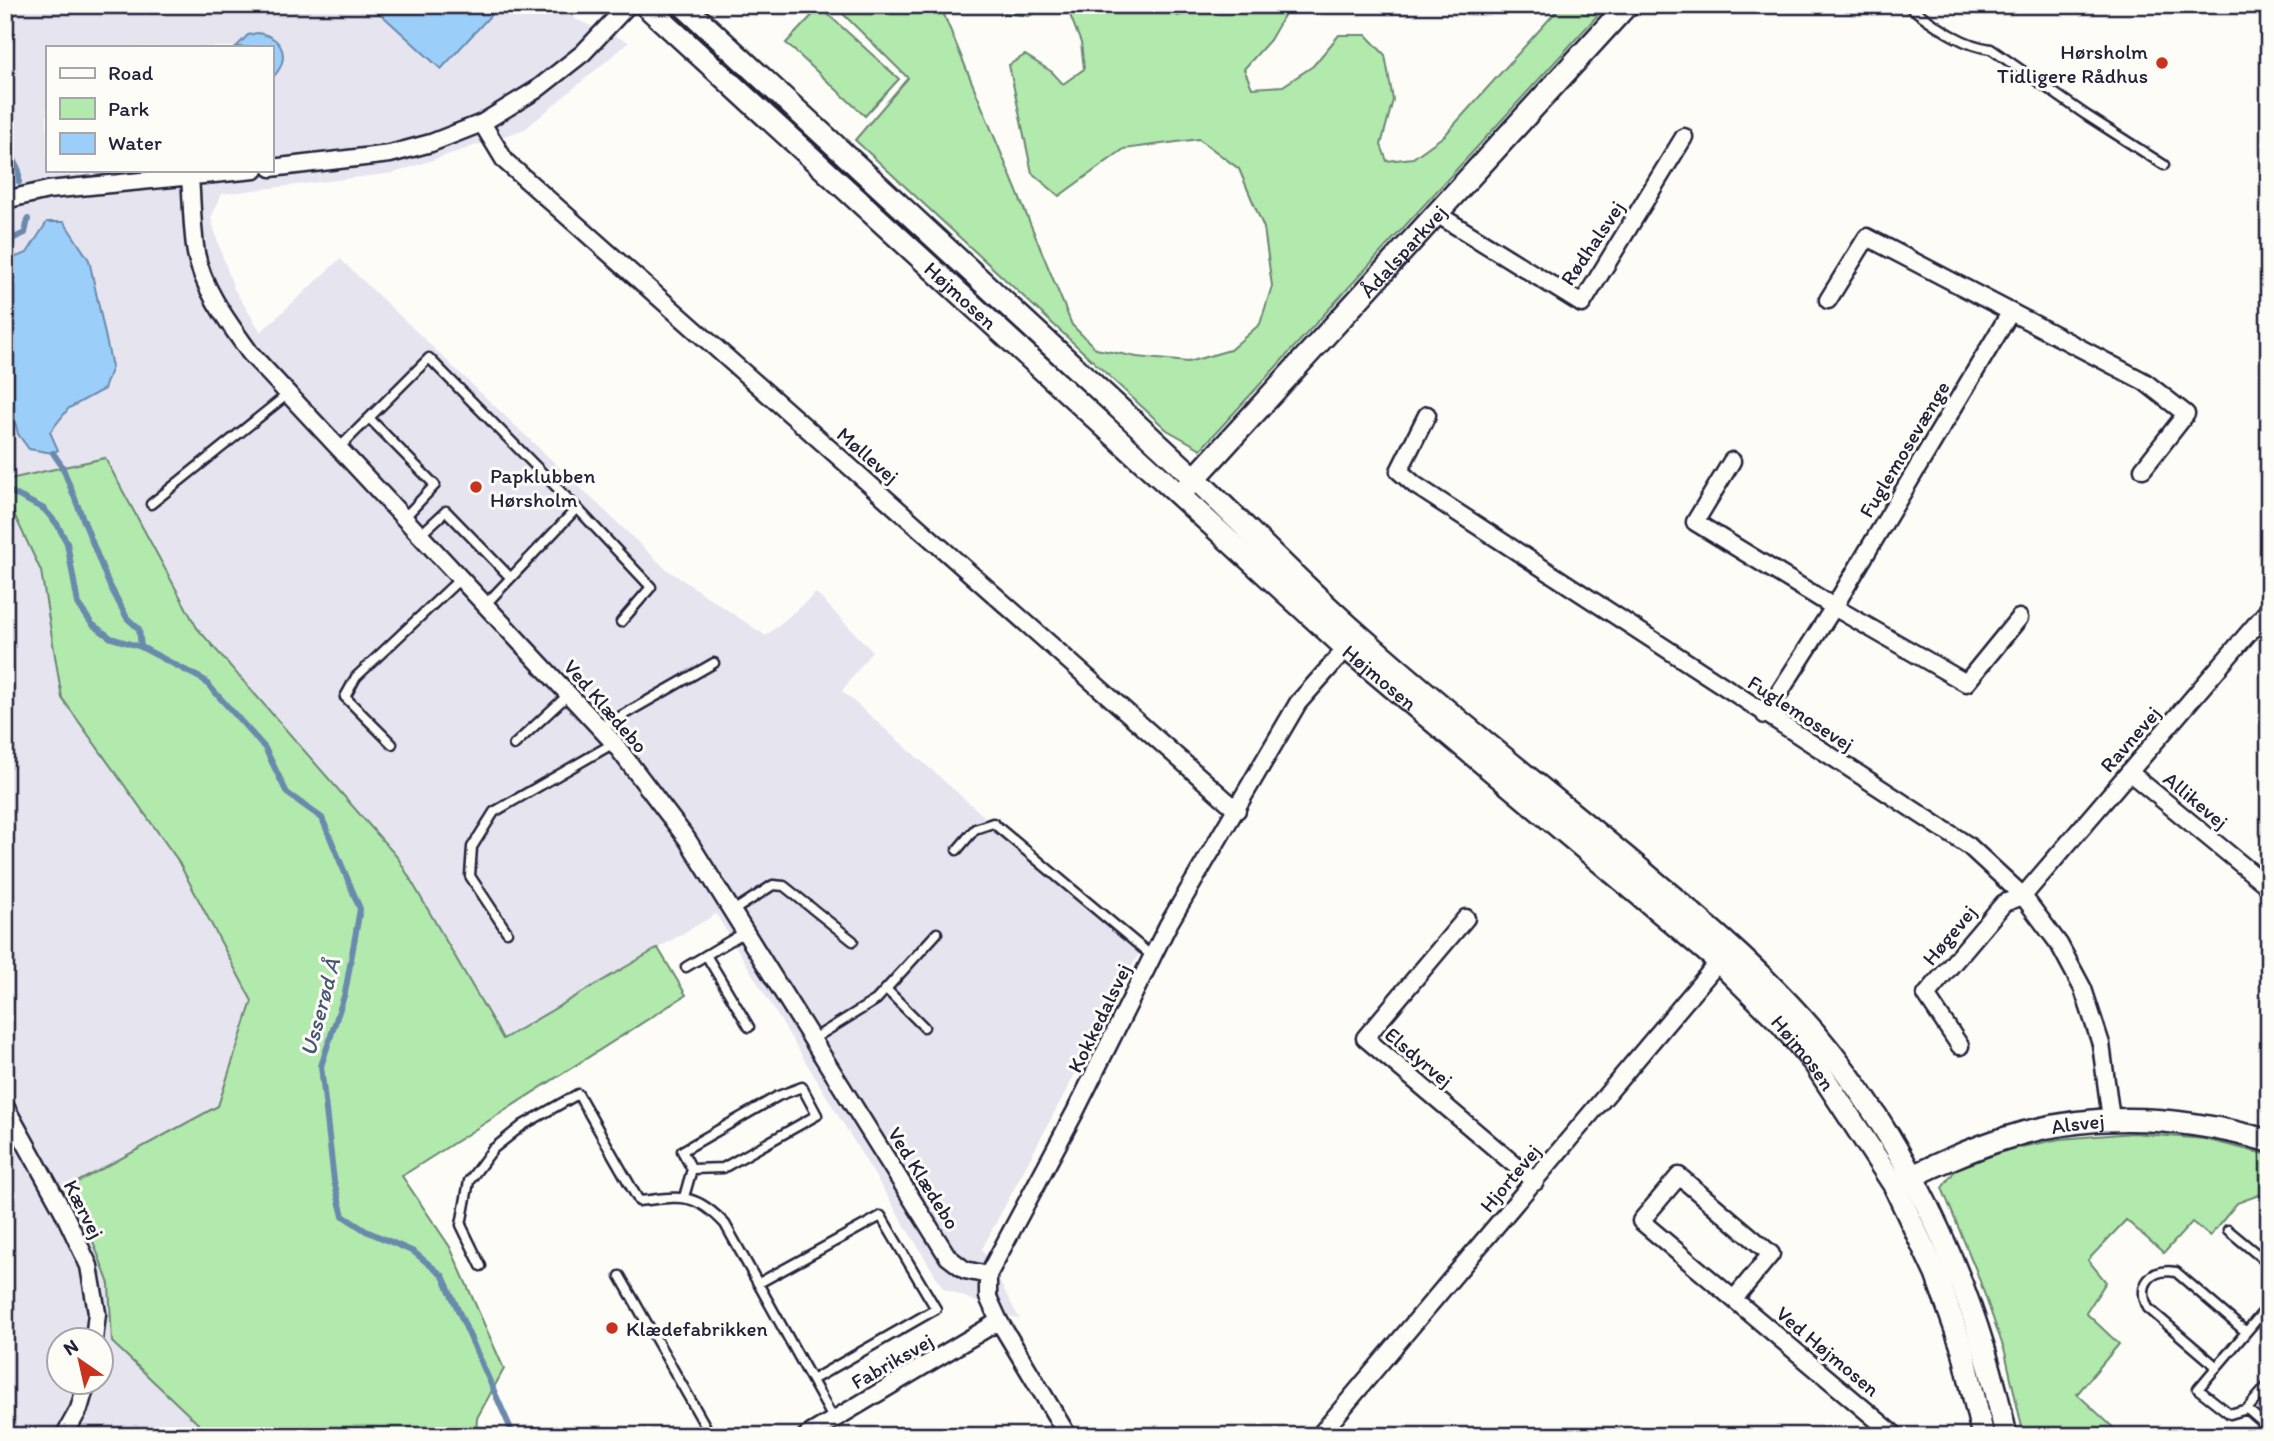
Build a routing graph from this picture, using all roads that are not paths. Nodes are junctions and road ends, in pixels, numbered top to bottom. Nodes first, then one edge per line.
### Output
1 (628, 5) edge
2 (645, 5) edge
3 (683, 5) edge
4 (1627, 5) edge
5 (1907, 5) edge
6 (482, 123) junction
7 (1684, 137) dead end
8 (2164, 165) dead end
9 (273, 168) edge
10 (236, 172) edge
11 (190, 177) junction
12 (5, 200) edge
13 (1437, 214) junction
14 (1828, 300) dead end
15 (2010, 313) junction
16 (288, 394) junction
17 (1427, 415) dead end
18 (369, 418) junction
19 (339, 449) junction
20 (1732, 461) dead end
21 (2143, 469) dead end
22 (1195, 478) junction
23 (1179, 496) junction
24 (151, 503) dead end
25 (577, 508) junction
26 (404, 518) junction
27 (420, 535) junction
28 (510, 577) junction
29 (461, 578) junction
30 (485, 605) junction
31 (1834, 607) junction
32 (2269, 609) edge
33 (2019, 618) dead end
34 (621, 621) dead end
35 (1352, 642) junction
36 (714, 663) dead end
37 (569, 694) junction
38 (1765, 715) junction
39 (600, 728) junction
40 (614, 743) junction
41 (392, 744) dead end
42 (513, 745) dead end
43 (2129, 772) junction
44 (1237, 810) junction
45 (957, 850) dead end
46 (2269, 887) edge
47 (2023, 896) junction
48 (733, 911) junction
49 (1466, 918) dead end
50 (507, 932) dead end
51 (745, 932) junction
52 (937, 933) dead end
53 (853, 941) dead end
54 (1725, 953) junction
55 (706, 955) junction
56 (1153, 957) junction
57 (686, 967) dead end
58 (886, 989) junction
59 (749, 1027) dead end
60 (923, 1027) dead end
61 (813, 1039) junction
62 (1960, 1046) dead end
63 (5, 1106) edge
64 (2112, 1119) junction
65 (2269, 1140) edge
66 (692, 1169) junction
67 (1903, 1180) junction
68 (1535, 1182) junction
69 (684, 1197) junction
70 (2228, 1230) dead end
71 (2269, 1264) edge
72 (481, 1266) dead end
73 (988, 1275) junction
74 (620, 1276) dead end
75 (759, 1283) junction
76 (1734, 1299) junction
77 (2269, 1305) edge
78 (999, 1321) junction
79 (95, 1326) edge
80 (2246, 1332) junction
81 (2217, 1367) junction
82 (812, 1380) junction
83 (2269, 1384) edge
84 (83, 1396) edge
85 (2247, 1409) junction
86 (834, 1420) junction
87 (2269, 1428) edge
88 (64, 1436) edge
89 (711, 1436) edge
90 (806, 1436) edge
91 (1068, 1436) edge
92 (1319, 1436) edge
93 (1896, 1436) edge
94 (1983, 1436) edge
95 (2006, 1436) edge

1 - 6 street
2 - 23 street, Højmosen
3 - 22 street, Højmosen
4 - 13 street, Ådalsparkvej
5 - 8 lane
6 - 9 street
6 - 44 street, Møllevej
7 - 13 street, Rødhalsvej
10 - 11 street
11 - 12 street
11 - 16 street, Ved Klædebo
13 - 22 street, Ådalsparkvej
14 - 15 street
15 - 21 street
15 - 31 street, Fuglemosevænge
16 - 19 street, Ved Klædebo
16 - 24 lane
17 - 38 street, Fuglemosevej
18 - 19 lane
18 - 25 lane
18 - 26 lane
19 - 26 street, Ved Klædebo
20 - 31 street
22 - 23 street, Ådalsparkvej
22 - 35 street, Højmosen
23 - 35 street, Højmosen
25 - 28 lane
25 - 34 lane
26 - 27 street, Ved Klædebo
27 - 28 lane
27 - 29 street, Ved Klædebo
28 - 30 lane
29 - 30 street, Ved Klædebo
29 - 41 lane
30 - 37 street, Ved Klædebo
31 - 33 street
31 - 38 street, Fuglemosevænge
32 - 43 street, Ravnevej
35 - 44 street, Kokkedalsvej
35 - 54 street, Højmosen
36 - 39 lane
37 - 39 street, Ved Klædebo
37 - 42 lane
38 - 47 street, Fuglemosevej
39 - 40 street, Ved Klædebo
40 - 48 street, Ved Klædebo
40 - 50 lane
43 - 46 street, Allikevej
43 - 47 street, Ravnevej
44 - 56 street, Kokkedalsvej
45 - 56 lane
47 - 62 street, Høgevej
47 - 64 street, Fuglemosevej
48 - 51 street, Ved Klædebo
48 - 53 lane
49 - 68 street, Elsdyrvej
51 - 55 lane
51 - 61 street, Ved Klædebo
52 - 58 lane
54 - 67 street, Højmosen
54 - 68 street, Hjortevej
55 - 57 lane
55 - 59 lane
56 - 73 street, Kokkedalsvej
58 - 60 lane
58 - 61 lane
61 - 73 street, Ved Klædebo
63 - 79 street, Kærvej
64 - 65 street, Alsvej
64 - 67 street, Alsvej
66 - 66 lane
66 - 69 lane
67 - 94 street, Højmosen
67 - 95 street, Højmosen
68 - 92 street, Hjortevej
69 - 72 lane
69 - 75 lane
70 - 71 lane
73 - 78 street
74 - 89 lane
75 - 82 lane
75 - 82 lane
76 - 76 street, Ved Højmosen
76 - 93 street, Ved Højmosen
77 - 80 lane
78 - 86 street, Fabriksvej
78 - 91 street
80 - 81 lane
80 - 81 lane
81 - 85 lane
82 - 86 lane
83 - 85 lane
84 - 88 street
85 - 87 lane
86 - 90 street, Fabriksvej

